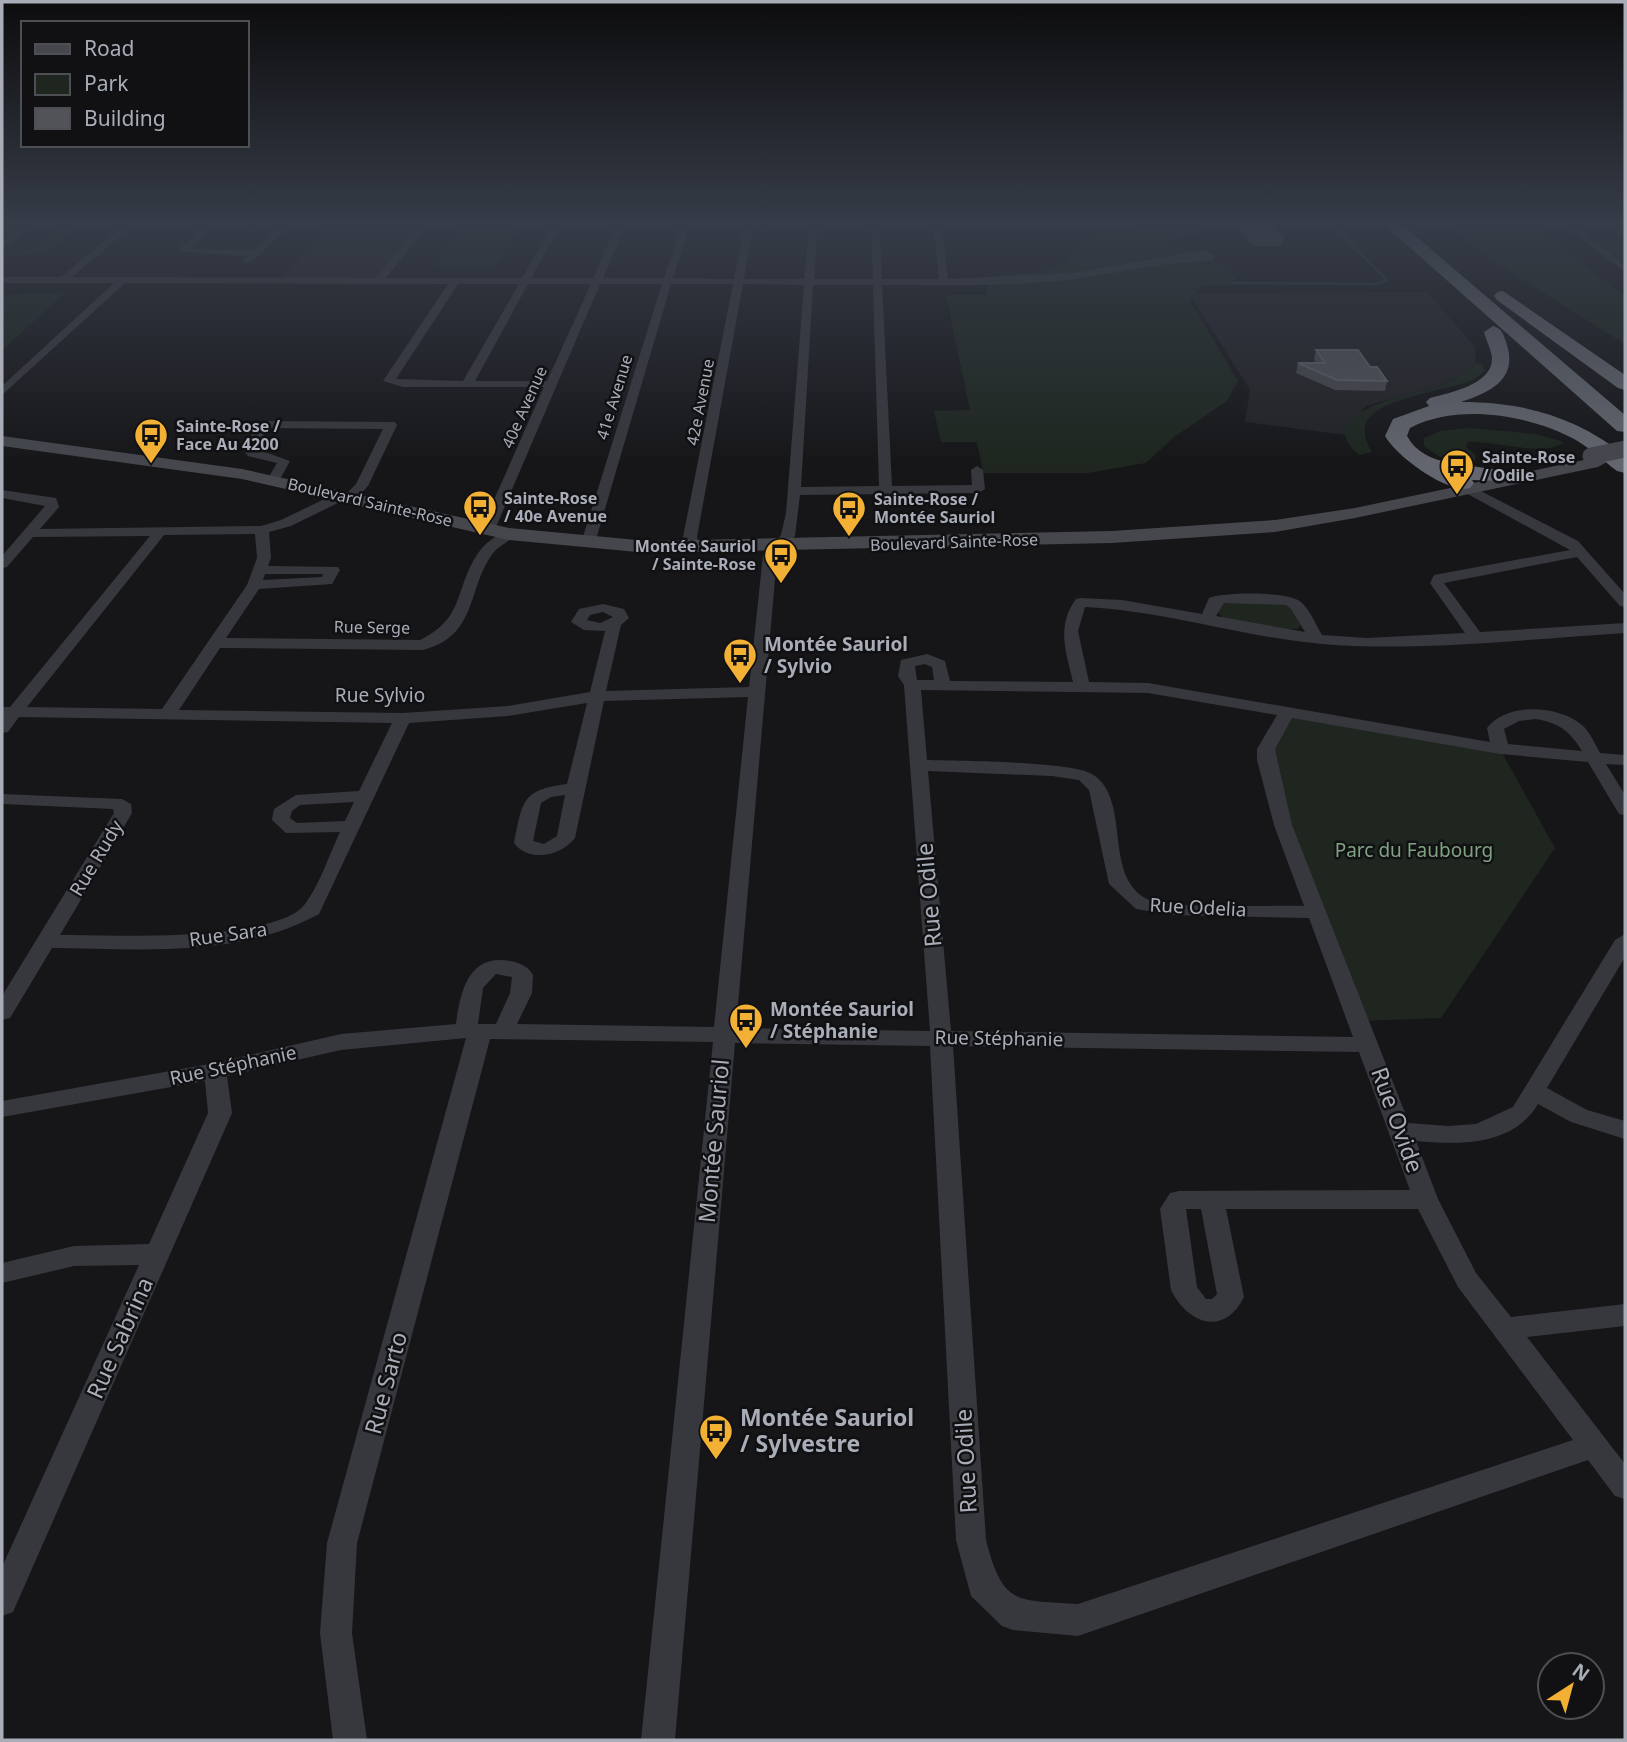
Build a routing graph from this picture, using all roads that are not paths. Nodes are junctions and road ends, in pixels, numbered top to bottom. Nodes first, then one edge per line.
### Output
1 (99, 302) edge
2 (440, 302) edge
3 (514, 302) edge
4 (587, 302) edge
5 (661, 302) edge
6 (734, 302) edge
7 (808, 302) edge
8 (878, 302) edge
9 (1463, 302) edge
10 (1482, 302) edge
11 (1504, 302) edge
12 (1513, 302) edge
13 (1493, 332) junction
14 (467, 384) junction
15 (552, 384) junction
16 (1625, 384) edge
17 (2, 392) edge
18 (1625, 401) edge
19 (1625, 426) edge
20 (2, 441) edge
21 (1625, 449) edge
22 (1625, 458) edge
23 (1594, 459) junction
24 (1625, 466) edge
25 (977, 470) dead end
26 (1494, 477) joint
27 (273, 480) junction
28 (1456, 482) junction
29 (886, 490) junction
30 (793, 491) junction
31 (2, 494) edge
32 (345, 497) junction
33 (1243, 528) joint
34 (488, 529) junction
35 (262, 530) junction
36 (32, 533) junction
37 (159, 533) junction
38 (509, 534) junction
39 (588, 543) junction
40 (778, 546) junction
41 (692, 547) junction
42 (1581, 552) junction
43 (2, 564) edge
44 (1625, 603) edge
45 (1208, 620) junction
46 (614, 624) dead end
47 (1625, 628) edge
48 (1476, 637) junction
49 (1317, 639) junction
50 (215, 643) junction
51 (912, 685) junction
52 (943, 685) junction
53 (1082, 686) junction
54 (757, 692) junction
55 (598, 696) junction
56 (8, 712) edge
57 (168, 713) junction
58 (1286, 714) junction
59 (403, 718) junction
60 (2, 728) edge
61 (1500, 749) junction
62 (1593, 758) junction
63 (1625, 760) edge
64 (919, 765) junction
65 (575, 788) dead end
66 (366, 796) junction
67 (2, 799) edge
68 (1625, 810) edge
69 (352, 826) junction
70 (1316, 912) junction
71 (1625, 940) edge
72 (46, 941) junction
73 (2, 1013) edge
74 (483, 1031) junction
75 (724, 1034) junction
76 (941, 1037) junction
77 (1369, 1045) junction
78 (215, 1071) junction
79 (1535, 1092) junction
80 (2, 1109) edge
81 (1625, 1129) edge
82 (1400, 1131) junction
83 (1426, 1199) junction
84 (1212, 1200) dead end
85 (158, 1254) junction
86 (2, 1273) edge
87 (1625, 1315) edge
88 (1503, 1329) junction
89 (1592, 1446) junction
90 (1625, 1486) edge
91 (2, 1601) edge
92 (350, 1740) edge
93 (658, 1740) edge

1 - 17 street
2 - 14 street
3 - 14 street
4 - 15 street, 40e Avenue
5 - 39 street, 41e Avenue
6 - 41 street, 42e Avenue
7 - 30 street, Montée Sauriol
8 - 29 street
9 - 13 highway
10 - 19 highway
11 - 18 highway
12 - 16 highway
13 - 22 highway
13 - 28 highway
14 - 15 street
15 - 34 street, 40e Avenue
20 - 27 street, Boulevard Sainte-Rose
21 - 23 street, Boulevard Sainte-Rose, bridge
22 - 23 street, Boulevard Sainte-Rose
23 - 26 street, Boulevard Sainte-Rose
23 - 28 street, Boulevard Sainte-Rose
24 - 28 highway
25 - 29 street
26 - 28 highway
27 - 32 street, Boulevard Sainte-Rose
27 - 32 street
28 - 33 street, Boulevard Sainte-Rose
28 - 42 street
29 - 30 street
30 - 40 street, Montée Sauriol
31 - 36 street
32 - 34 street, Boulevard Sainte-Rose
32 - 35 street
33 - 40 street, Boulevard Sainte-Rose
34 - 38 street, Boulevard Sainte-Rose
35 - 37 street
35 - 50 street
36 - 37 street
36 - 43 street
37 - 56 street
38 - 39 street, Boulevard Sainte-Rose
38 - 50 street, Rue Serge
39 - 41 street, Boulevard Sainte-Rose
40 - 41 street, Boulevard Sainte-Rose
40 - 54 street, Montée Sauriol
42 - 44 street
42 - 48 street
45 - 49 street
45 - 49 street
45 - 53 street
46 - 55 street
47 - 48 street
48 - 49 street
50 - 57 street
51 - 52 street
51 - 52 street, Rue Odile
51 - 64 street, Rue Odile
52 - 53 street
53 - 58 street
54 - 55 street, Rue Sylvio
54 - 75 street, Montée Sauriol
55 - 59 street, Rue Sylvio
55 - 65 street
56 - 57 street, Rue Sylvio
56 - 60 street
57 - 59 street, Rue Sylvio
58 - 61 street
58 - 70 street, Rue Ovide
59 - 66 street, Rue Sara
61 - 62 street
61 - 62 street
62 - 63 street
62 - 68 street
64 - 70 street, Rue Odelia
64 - 76 street, Rue Odile
66 - 69 street, Rue Sara
66 - 69 street
67 - 72 street, Rue Rudy
69 - 72 street, Rue Sara
70 - 77 street, Rue Ovide
71 - 79 street
72 - 73 street, Rue Rudy
74 - 75 street, Rue Stéphanie
74 - 78 street, Rue Stéphanie
74 - 92 street, Rue Sarto
75 - 76 street, Rue Stéphanie
75 - 93 street, Montée Sauriol
76 - 77 street, Rue Stéphanie
76 - 89 street, Rue Odile
77 - 82 street, Rue Ovide
78 - 80 street, Rue Stéphanie
78 - 85 street, Rue Sabrina
79 - 81 street
79 - 82 street
82 - 83 street, Rue Ovide
83 - 84 street
83 - 88 street, Rue Ovide
85 - 86 street
85 - 91 street, Rue Sabrina
87 - 88 street
88 - 89 street, Rue Ovide
89 - 90 street, Rue Ovide

